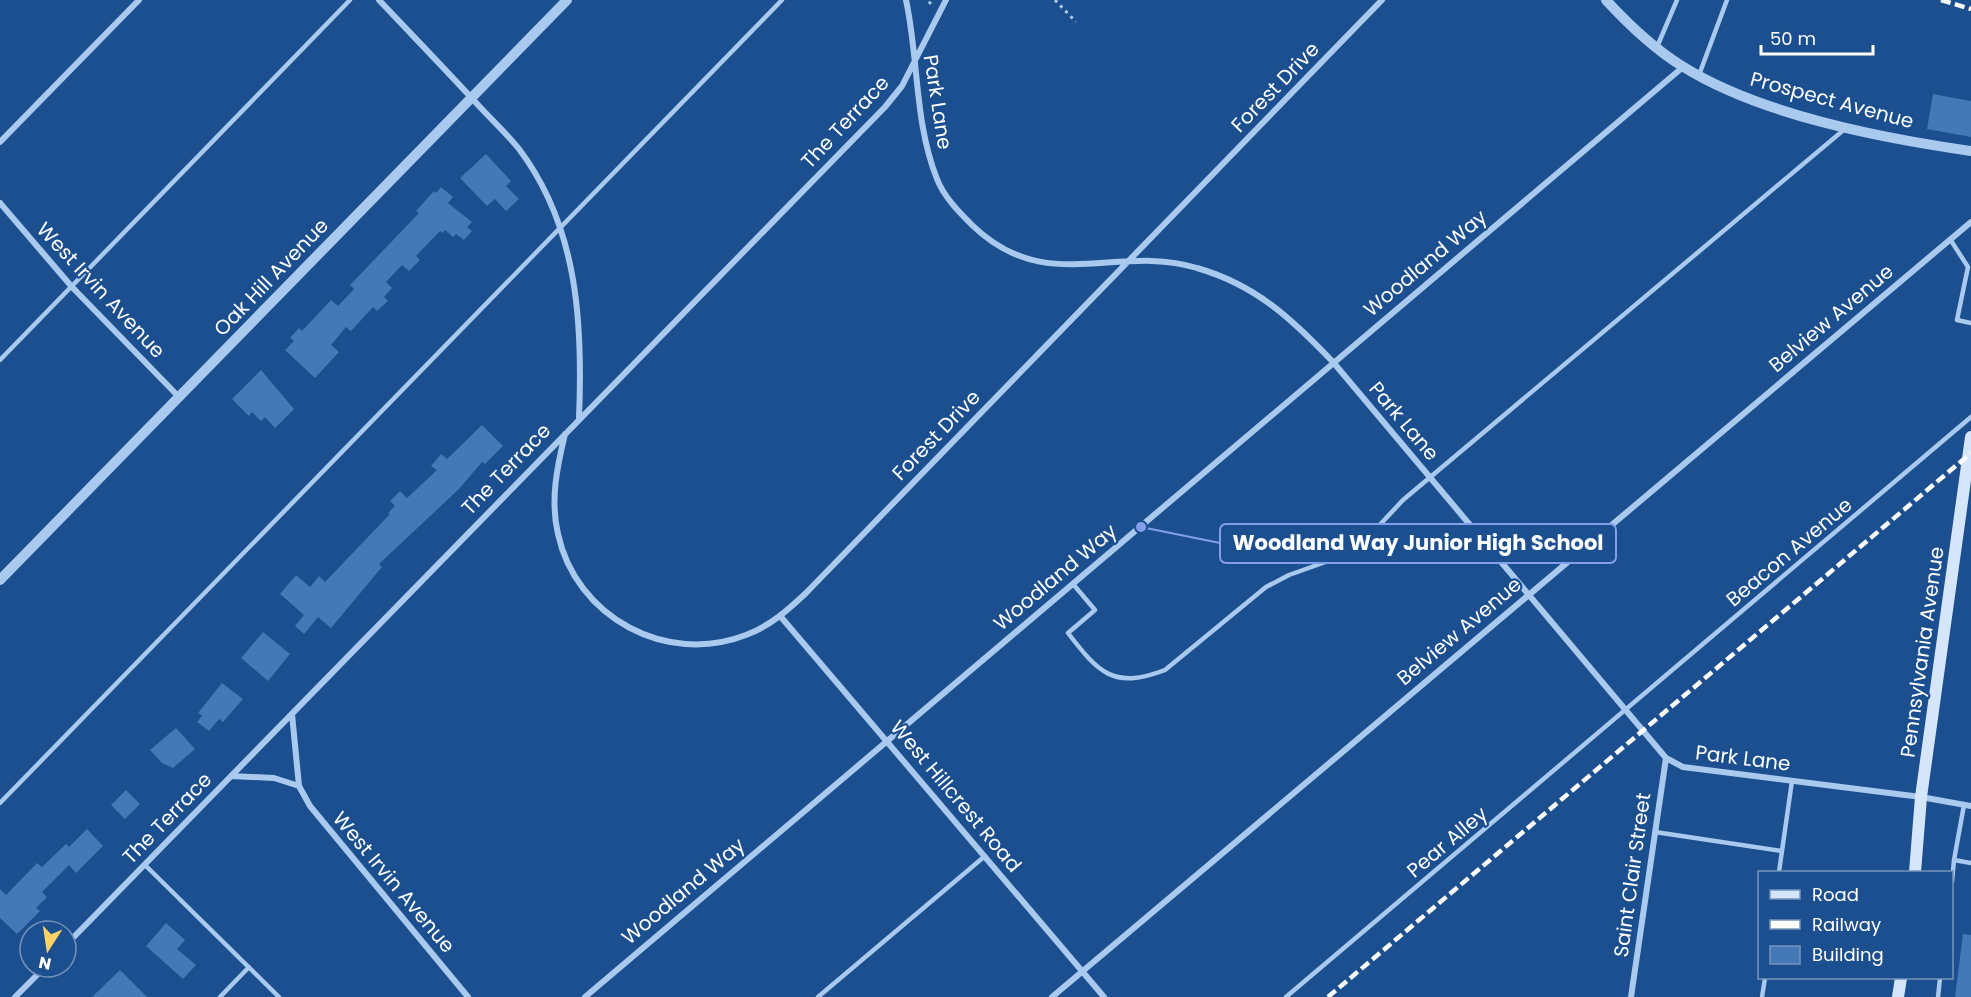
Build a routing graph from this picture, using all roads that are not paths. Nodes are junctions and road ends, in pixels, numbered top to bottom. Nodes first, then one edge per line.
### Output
1 (139, 0) edge
2 (351, 0) edge
3 (379, 0) edge
4 (567, 0) edge
5 (782, 0) edge
6 (906, 0) edge
7 (946, 0) edge
8 (1382, 0) edge
9 (1606, 0) edge
10 (1677, 0) edge
11 (1727, 0) edge
12 (1657, 48) junction
13 (915, 62) junction
14 (1683, 67) junction
15 (1699, 75) junction
16 (471, 97) junction
17 (1847, 127) junction
18 (0, 142) edge
19 (1971, 151) edge
20 (0, 203) edge
21 (1971, 222) edge
22 (561, 227) junction
23 (1950, 239) junction
24 (1126, 262) junction
25 (72, 287) junction
26 (1971, 323) edge
27 (0, 360) edge
28 (1333, 362) junction
29 (179, 397) junction
30 (1971, 417) edge
31 (579, 418) junction
32 (565, 433) junction
33 (1971, 437) edge
34 (1431, 479) junction
35 (0, 580) edge
36 (1073, 584) junction
37 (1527, 595) junction
38 (781, 617) junction
39 (1627, 710) junction
40 (292, 714) junction
41 (887, 740) junction
42 (1666, 758) junction
43 (230, 777) junction
44 (1792, 781) junction
45 (299, 786) junction
46 (1922, 797) junction
47 (0, 803) edge
48 (1967, 805) edge
49 (1655, 832) junction
50 (1782, 851) junction
51 (985, 856) junction
52 (1954, 860) junction
53 (1971, 862) edge
54 (144, 865) junction
55 (1779, 871) edge
56 (1915, 871) edge
57 (1953, 871) edge
58 (78, 933) edge
59 (249, 967) junction
60 (1083, 971) junction
61 (33, 979) edge
62 (1765, 979) edge
63 (1901, 979) edge
64 (1940, 979) edge
65 (15, 997) edge
66 (220, 997) edge
67 (279, 997) edge
68 (468, 997) edge
69 (585, 997) edge
70 (818, 997) edge
71 (1052, 997) edge
72 (1104, 997) edge
73 (1286, 997) edge
74 (1631, 997) edge
75 (1762, 997) edge
76 (1898, 997) edge
77 (1938, 997) edge

1 - 18 street
2 - 25 lane
3 - 16 street
4 - 16 street, Oak Hill Avenue
5 - 22 lane
6 - 13 street, Park Lane
7 - 13 street, The Terrace
8 - 24 street, Forest Drive
9 - 12 street, Prospect Avenue
10 - 12 lane
11 - 15 lane
12 - 14 street, Prospect Avenue
13 - 24 street, Park Lane
13 - 31 street, The Terrace
14 - 15 street, Prospect Avenue
14 - 28 street, Woodland Way
15 - 17 street, Prospect Avenue
16 - 22 street
16 - 29 street, Oak Hill Avenue
17 - 19 street, Prospect Avenue
17 - 34 lane
20 - 25 street, West Irvin Avenue
21 - 23 street, Belview Avenue
22 - 31 street
22 - 47 lane
23 - 26 lane
23 - 37 street, Belview Avenue
24 - 28 street, Park Lane
24 - 38 street, Forest Drive
25 - 27 lane
25 - 29 street, West Irvin Avenue
28 - 34 street, Park Lane
28 - 36 street, Woodland Way
29 - 35 street, Oak Hill Avenue
30 - 39 lane, Beacon Avenue
31 - 32 street, The Terrace
32 - 38 street, Forest Drive
32 - 40 street, The Terrace
33 - 46 main road, Pennsylvania Avenue
34 - 36 lane
34 - 37 street, Park Lane
36 - 41 street, Woodland Way
37 - 39 street, Park Lane
37 - 60 street, Belview Avenue
38 - 41 street, West Hillcrest Road
39 - 42 street, Park Lane
39 - 73 lane, Pear Alley
40 - 43 street, The Terrace
40 - 45 street, West Irvin Avenue
41 - 51 street, West Hillcrest Road
41 - 69 street, Woodland Way
42 - 44 street, Park Lane
42 - 49 street, Saint Clair Street
43 - 45 street
43 - 54 street, The Terrace
44 - 46 street, Park Lane
44 - 50 lane
45 - 68 street, West Irvin Avenue
46 - 48 street, Park Lane
46 - 56 main road, Pennsylvania Avenue
48 - 52 lane
49 - 50 lane
49 - 74 street, Saint Clair Street
50 - 55 lane
51 - 60 street, West Hillcrest Road
51 - 70 lane
52 - 53 lane
52 - 57 lane
54 - 58 street, The Terrace
54 - 59 lane
59 - 66 lane
59 - 67 lane
60 - 71 street, Belview Avenue
60 - 72 street, West Hillcrest Road
61 - 65 street
62 - 75 lane
63 - 76 main road
64 - 77 lane

